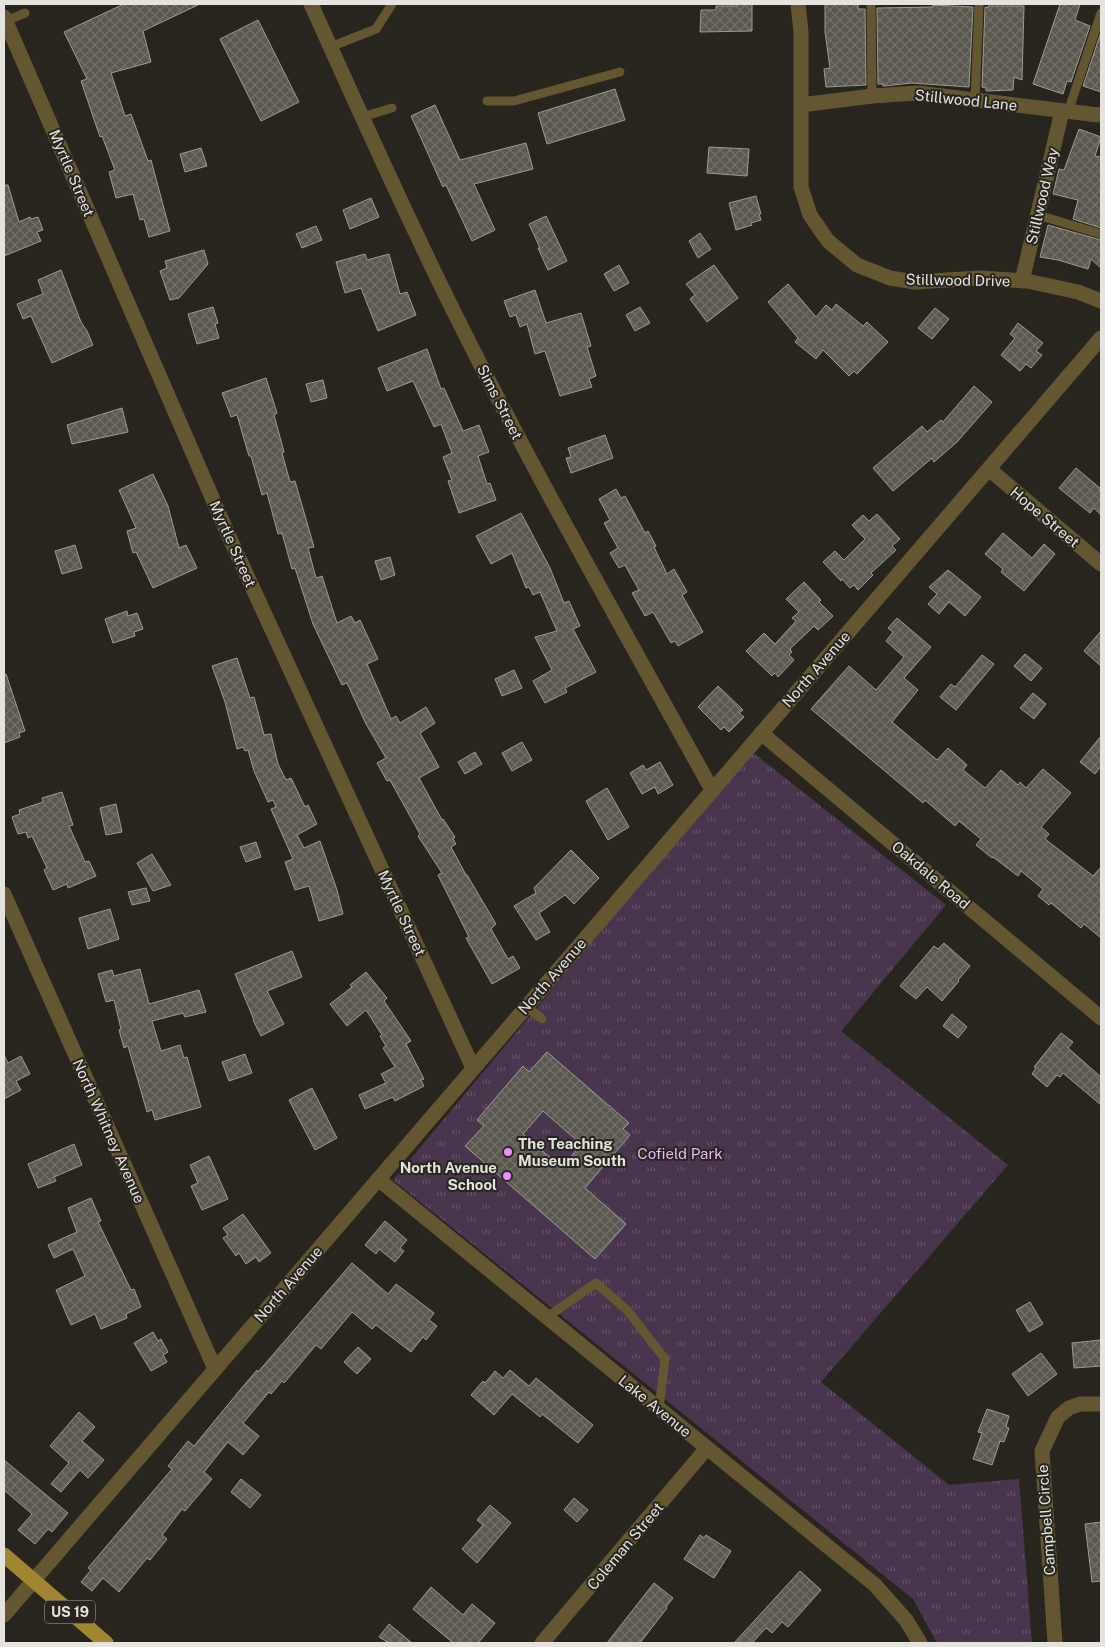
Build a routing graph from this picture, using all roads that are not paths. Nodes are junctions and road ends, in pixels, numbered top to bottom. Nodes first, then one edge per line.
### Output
1 (311, 4) edge
2 (392, 4) edge
3 (798, 4) edge
4 (871, 4) edge
5 (979, 4) edge
6 (25, 13) dead end
7 (1101, 13) edge
8 (5, 19) edge
9 (330, 47) junction
10 (620, 72) dead end
11 (872, 96) junction
12 (975, 100) junction
13 (487, 101) dead end
14 (801, 105) junction
15 (392, 108) dead end
16 (1065, 111) junction
17 (1101, 114) edge
18 (362, 117) junction
19 (1038, 215) junction
20 (1101, 234) edge
21 (1022, 281) junction
22 (1101, 301) edge
23 (1101, 338) edge
24 (988, 469) junction
25 (1101, 564) edge
26 (761, 733) junction
27 (712, 790) junction
28 (4, 894) edge
29 (526, 1006) junction
30 (1101, 1018) edge
31 (542, 1019) dead end
32 (473, 1068) junction
33 (378, 1179) junction
34 (547, 1318) junction
35 (215, 1369) junction
36 (1101, 1404) edge
37 (659, 1409) junction
38 (707, 1448) junction
39 (4, 1556) edge
40 (34, 1581) junction
41 (4, 1615) edge
42 (106, 1643) edge
43 (542, 1643) edge
44 (920, 1643) edge
45 (1055, 1643) edge

1 - 9 street, Sims Street
2 - 9 lane
3 - 14 street, Stillwood Drive
4 - 11 lane
5 - 12 lane
6 - 8 lane
7 - 16 lane
8 - 32 street, Myrtle Street
9 - 18 street, Sims Street
10 - 13 lane
11 - 12 street, Stillwood Lane
11 - 14 street, Stillwood Lane
12 - 16 street, Stillwood Lane
14 - 21 street, Stillwood Drive
15 - 18 lane
16 - 17 street, Stillwood Lane
16 - 19 street, Stillwood Way
18 - 27 street, Sims Street
19 - 20 lane
19 - 21 street, Stillwood Way
21 - 22 street, Stillwood Drive
23 - 24 street, North Avenue
24 - 25 street, Hope Street
24 - 26 street, North Avenue
26 - 27 street, North Avenue
26 - 30 street, Oakdale Road
27 - 29 street, North Avenue
28 - 35 street, North Whitney Avenue
29 - 31 lane
29 - 32 street, North Avenue
32 - 33 street, North Avenue
33 - 34 street, Lake Avenue
33 - 35 street, North Avenue
34 - 37 street, Lake Avenue
34 - 37 lane
35 - 40 street, North Avenue
36 - 45 street, Campbell Circle
37 - 38 street, Lake Avenue
38 - 43 street, Coleman Street
38 - 44 street, Lake Avenue
39 - 40 main road, US 19
40 - 41 street, North Avenue
40 - 42 main road, US 19

